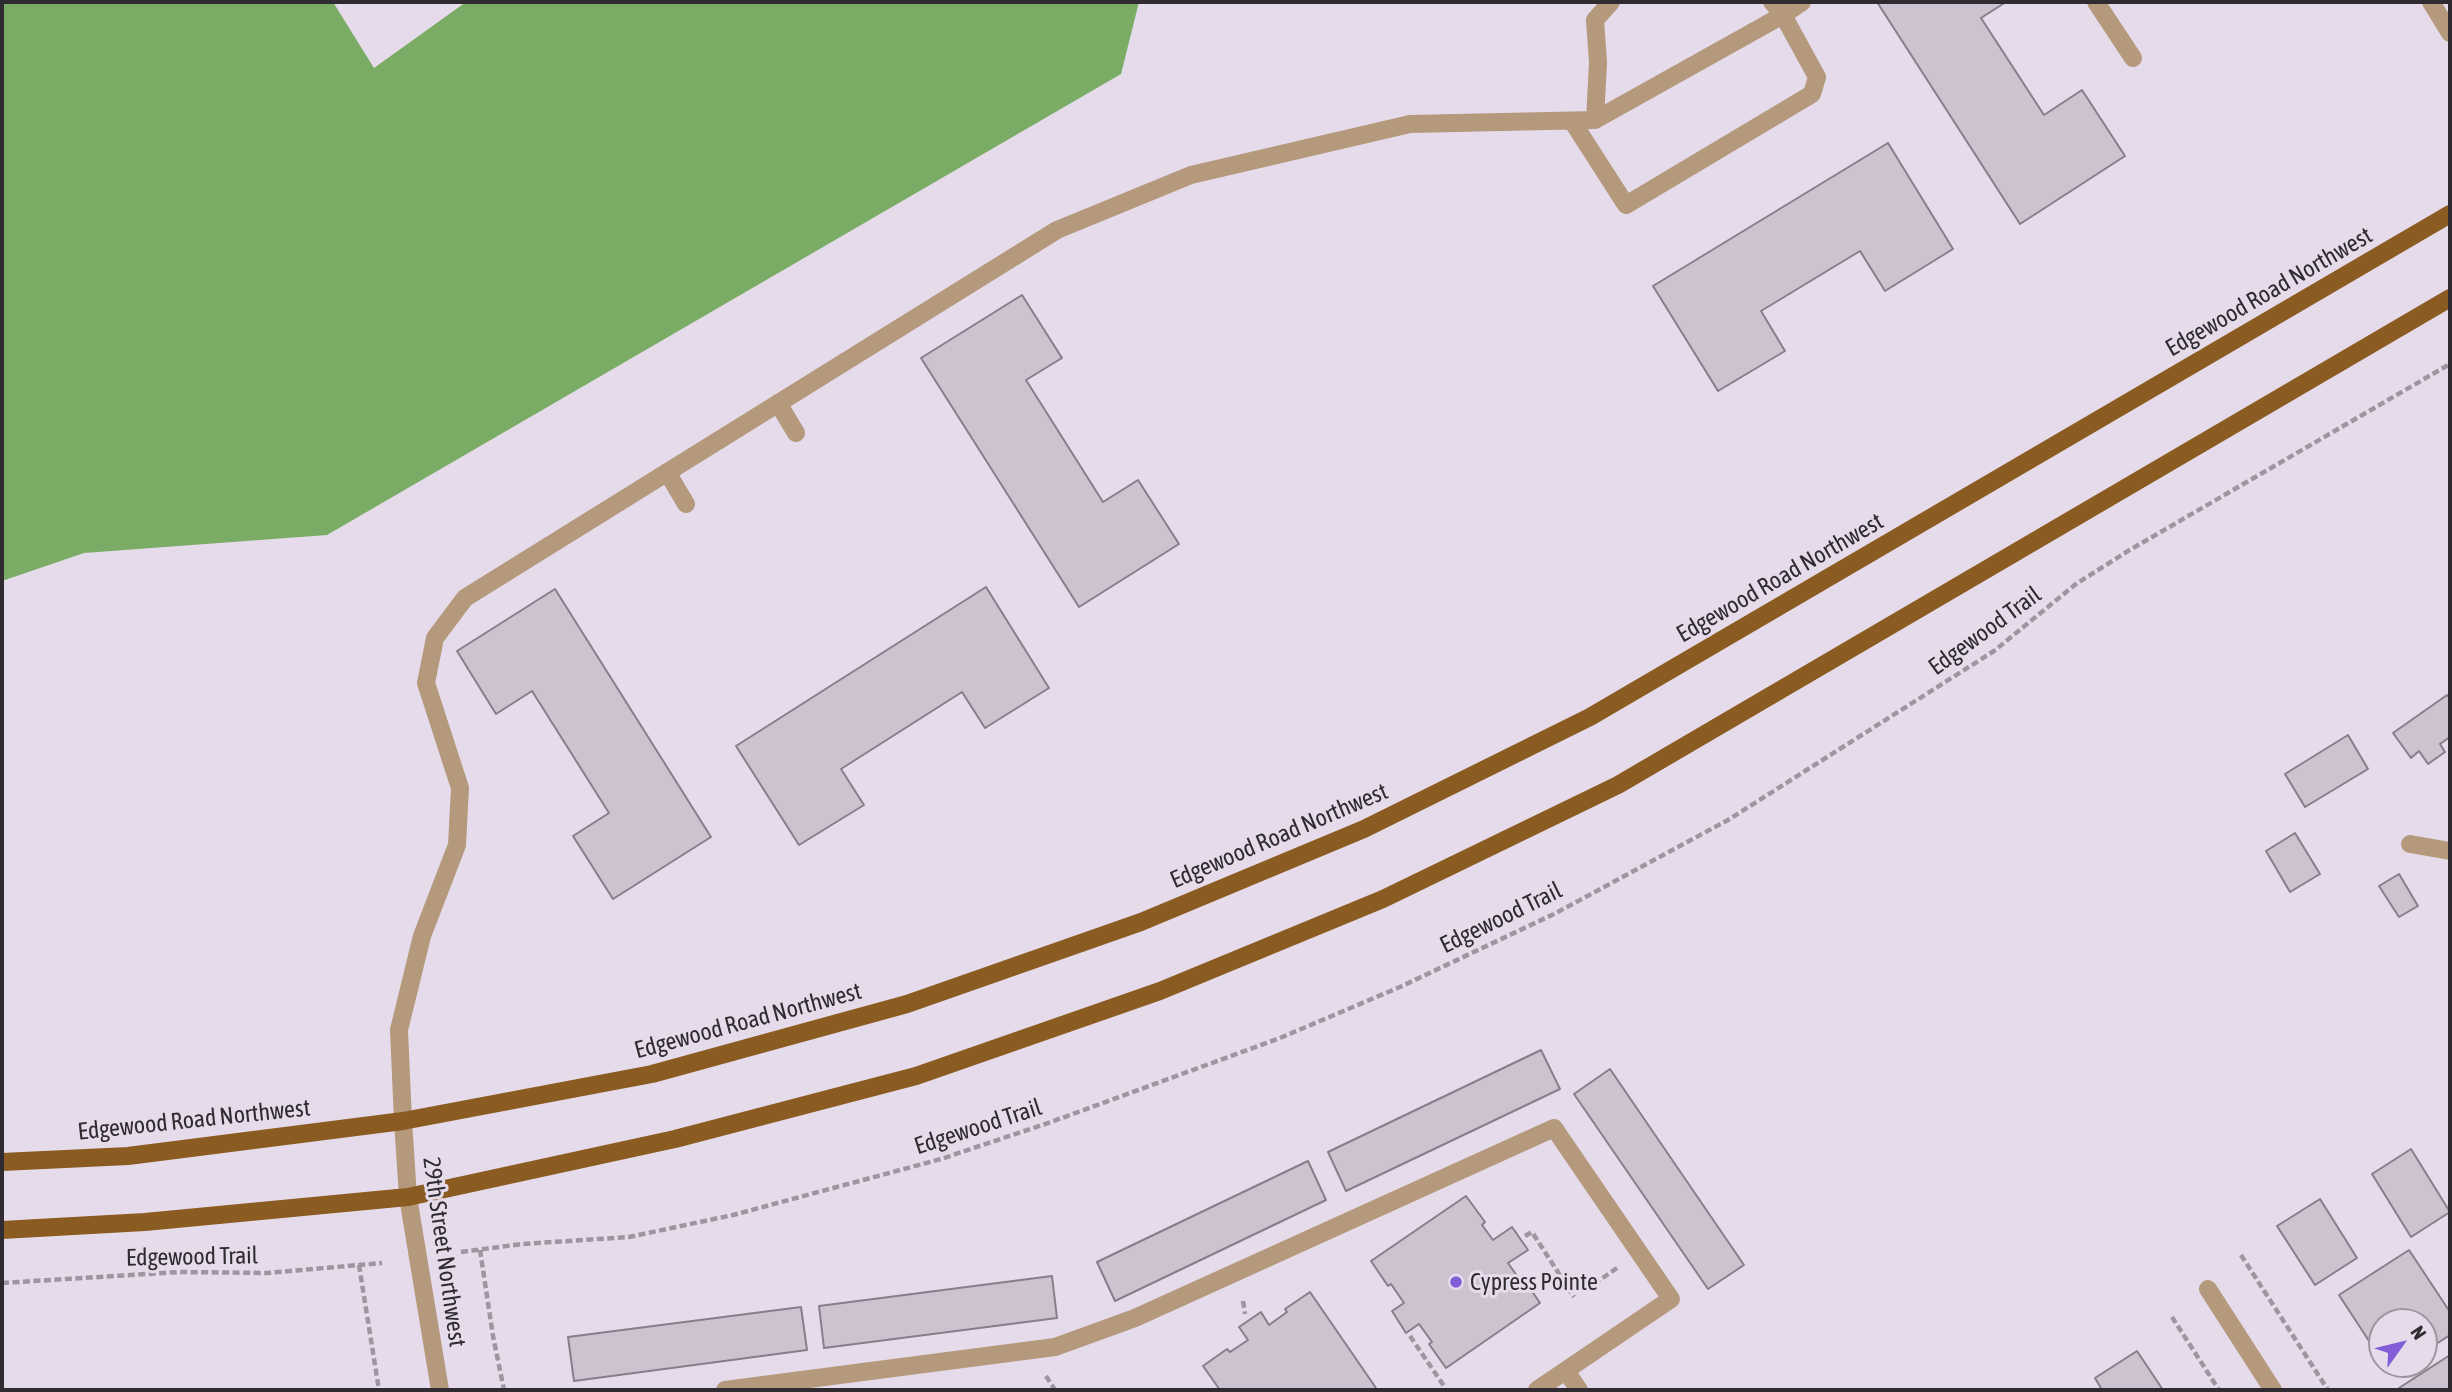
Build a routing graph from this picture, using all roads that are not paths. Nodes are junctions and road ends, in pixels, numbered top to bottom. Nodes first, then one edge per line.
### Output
1 (1611, 2) edge
2 (1802, 2) edge
3 (2096, 2) edge
4 (2431, 2) edge
5 (1777, 8) edge
6 (2450, 33) edge
7 (2133, 58) dead end
8 (1595, 120) junction
9 (1572, 121) junction
10 (2450, 214) edge
11 (2450, 298) edge
12 (778, 403) junction
13 (796, 433) dead end
14 (667, 472) junction
15 (686, 504) dead end
16 (2410, 844) dead end
17 (2450, 851) edge
18 (403, 1121) junction
19 (2, 1162) edge
20 (408, 1197) junction
21 (2, 1230) edge
22 (2208, 1289) dead end
23 (1566, 1371) junction
24 (440, 1390) edge
25 (725, 1390) edge
26 (1537, 1390) edge
27 (1579, 1390) edge
28 (2273, 1390) edge

1 - 8 street
2 - 5 street
3 - 7 street
4 - 6 street
5 - 8 street
5 - 9 street
8 - 9 street, 29th Street Northwest
9 - 12 street, 29th Street Northwest
10 - 18 main road, Edgewood Road Northwest
11 - 20 main road
12 - 13 street
12 - 14 street, 29th Street Northwest
14 - 15 street
14 - 18 street, 29th Street Northwest
16 - 17 street
18 - 19 main road, Edgewood Road Northwest
18 - 20 street, 29th Street Northwest
20 - 21 main road
20 - 24 street, 29th Street Northwest
22 - 28 street
23 - 25 street
23 - 26 street
23 - 27 street

